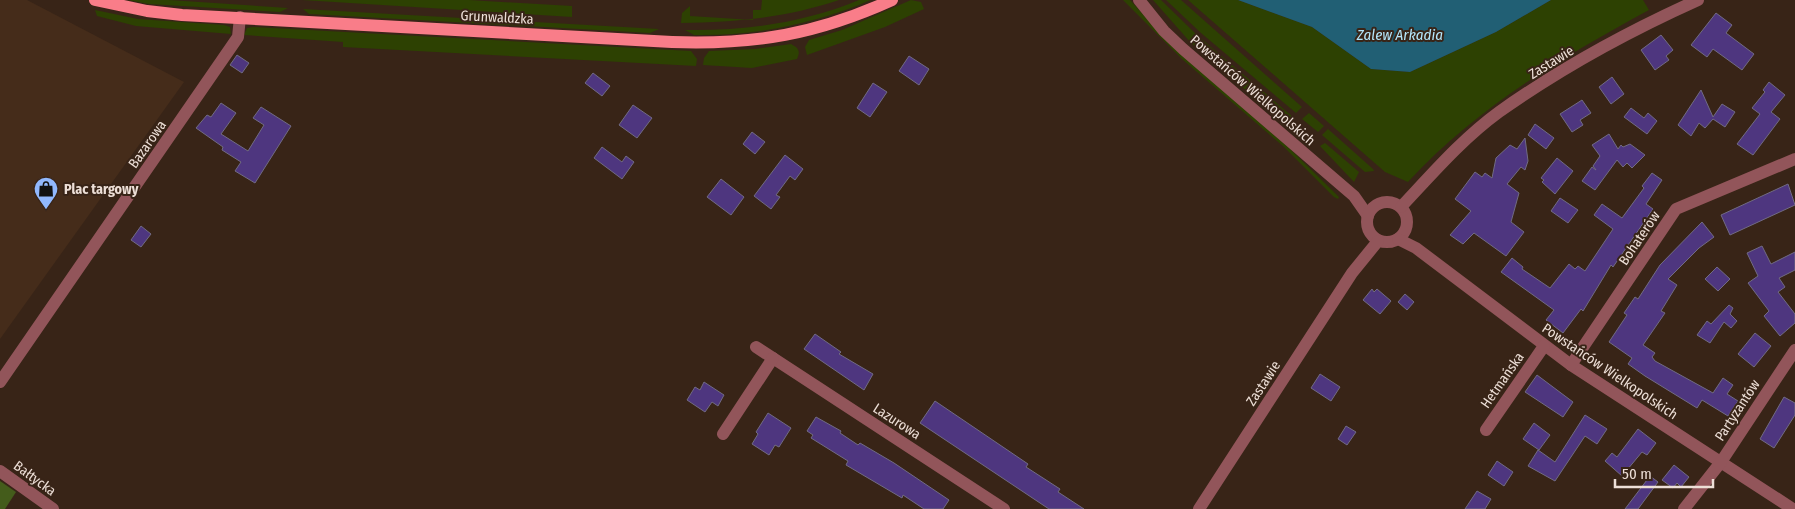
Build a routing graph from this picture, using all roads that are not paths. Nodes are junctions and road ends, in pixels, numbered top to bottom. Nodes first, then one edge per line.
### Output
1 (95, 0) edge
2 (892, 0) edge
3 (1139, 0) edge
4 (1698, 0) edge
5 (240, 18) junction
6 (1795, 159) edge
7 (1354, 196) junction
8 (1378, 204) junction
9 (1398, 206) junction
10 (1368, 216) junction
11 (1407, 229) junction
12 (1374, 237) junction
13 (1398, 240) junction
14 (1416, 248) junction
15 (1544, 346) junction
16 (756, 347) dead end
17 (1795, 350) edge
18 (773, 358) junction
19 (1571, 365) junction
20 (0, 382) edge
21 (1486, 430) dead end
22 (723, 434) dead end
23 (1721, 462) junction
24 (0, 471) edge
25 (53, 509) edge
26 (1004, 509) edge
27 (1199, 509) edge
28 (1684, 509) edge
29 (1793, 509) edge

1 - 5 main road, Grunwaldzka
2 - 5 main road, Grunwaldzka
3 - 7 street, Powstańców Wielkopolskich
4 - 9 street, Zastawie
5 - 20 street, Bazarowa
6 - 19 street, Bohaterów
7 - 8 street, Powstańców Wielkopolskich
7 - 10 street, Powstańców Wielkopolskich
8 - 9 street
8 - 10 street
9 - 11 street
10 - 12 street
11 - 13 street
11 - 14 street, Powstańców Wielkopolskich
12 - 13 street
12 - 27 street, Zastawie
13 - 14 street, Powstańców Wielkopolskich
14 - 15 street, Powstańców Wielkopolskich
15 - 19 street, Powstańców Wielkopolskich
15 - 21 street, Hetmańska
16 - 18 street, Lazurowa
17 - 23 street, Partyzantów
18 - 22 street
18 - 26 street, Lazurowa
19 - 23 street, Powstańców Wielkopolskich
23 - 28 street, Partyzantów
23 - 29 street, Powstańców Wielkopolskich
24 - 25 street, Bałtycka

